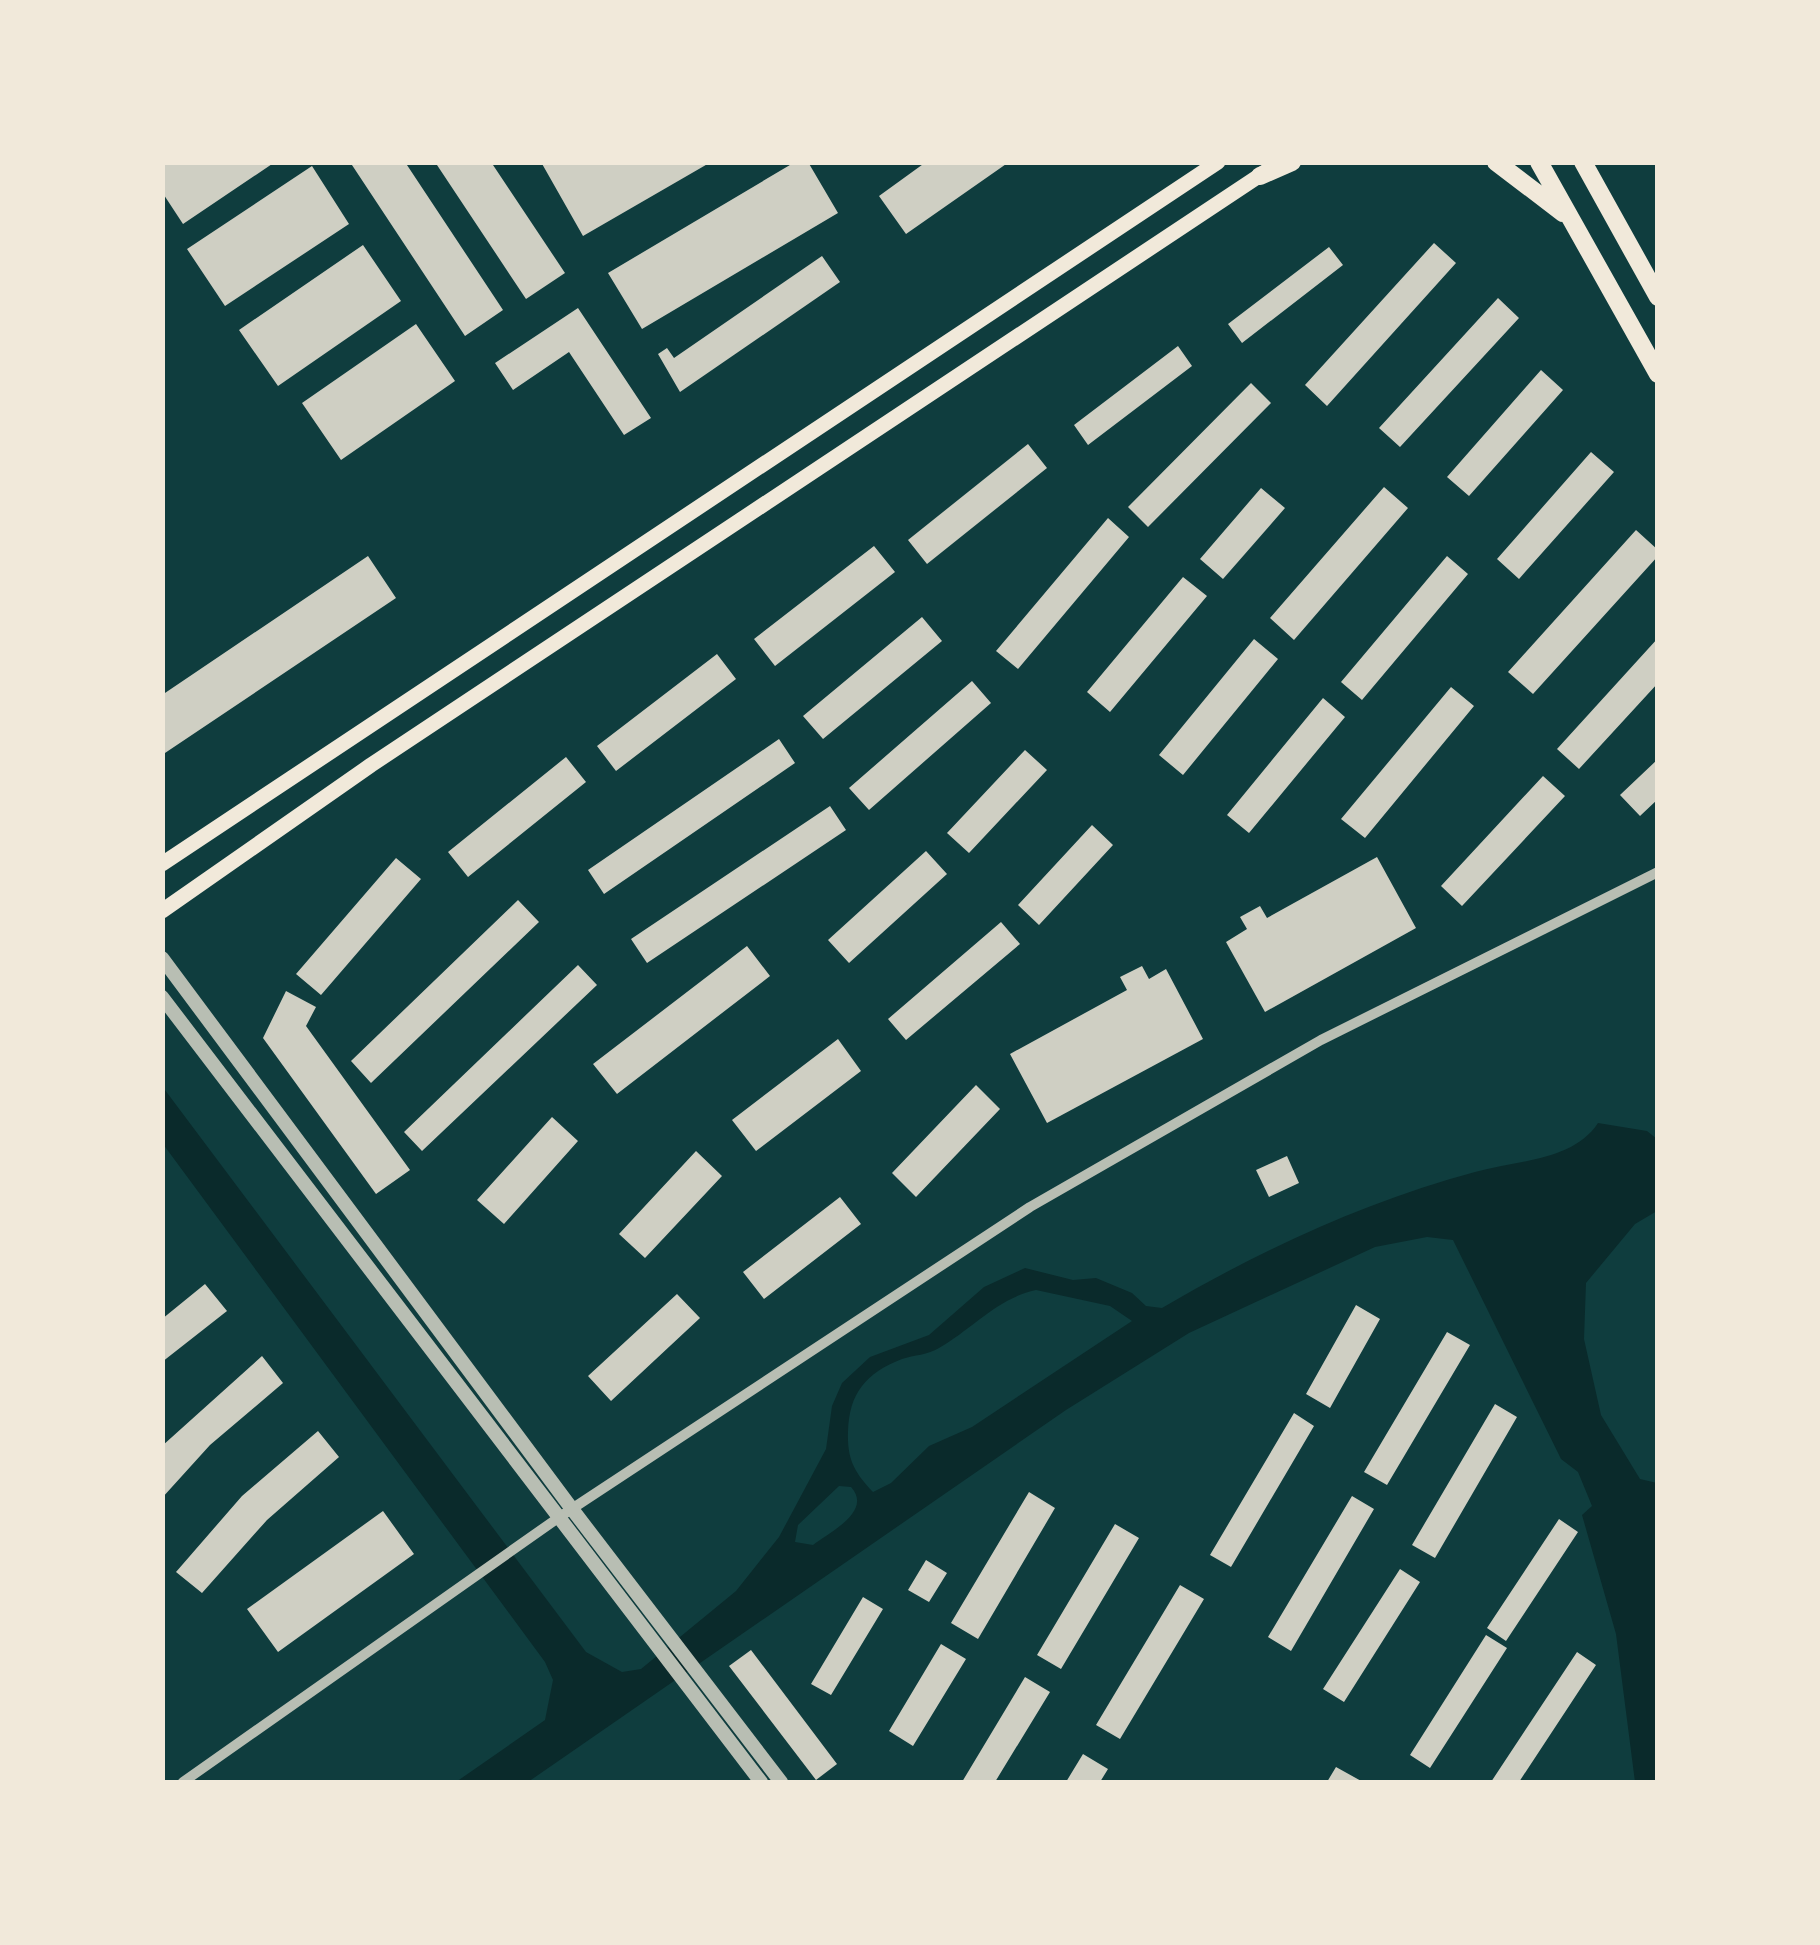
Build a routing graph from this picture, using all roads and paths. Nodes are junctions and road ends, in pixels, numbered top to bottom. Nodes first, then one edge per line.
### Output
1 (1218, 162) edge
2 (1280, 162) edge
3 (1292, 162) edge
4 (1496, 162) edge
5 (1539, 162) edge
6 (1583, 162) edge
7 (1598, 162) edge
8 (1260, 176) junction
9 (1614, 216) junction
10 (1571, 219) junction
11 (1658, 296) edge
12 (1658, 374) edge
13 (162, 864) edge
14 (1658, 872) edge
15 (162, 910) edge
16 (162, 958) edge
17 (162, 996) edge
18 (572, 1510) junction
19 (558, 1518) junction
20 (183, 1782) edge
21 (761, 1782) edge
22 (781, 1782) edge

1 - 13 main road
2 - 8 main road
3 - 8 main road
4 - 10 main road
5 - 10 main road
6 - 9 main road
7 - 9 main road
8 - 15 main road
9 - 11 main road
10 - 12 main road
14 - 18 street
16 - 18 street
17 - 19 street
18 - 19 street
18 - 22 street
19 - 20 street
19 - 21 street

